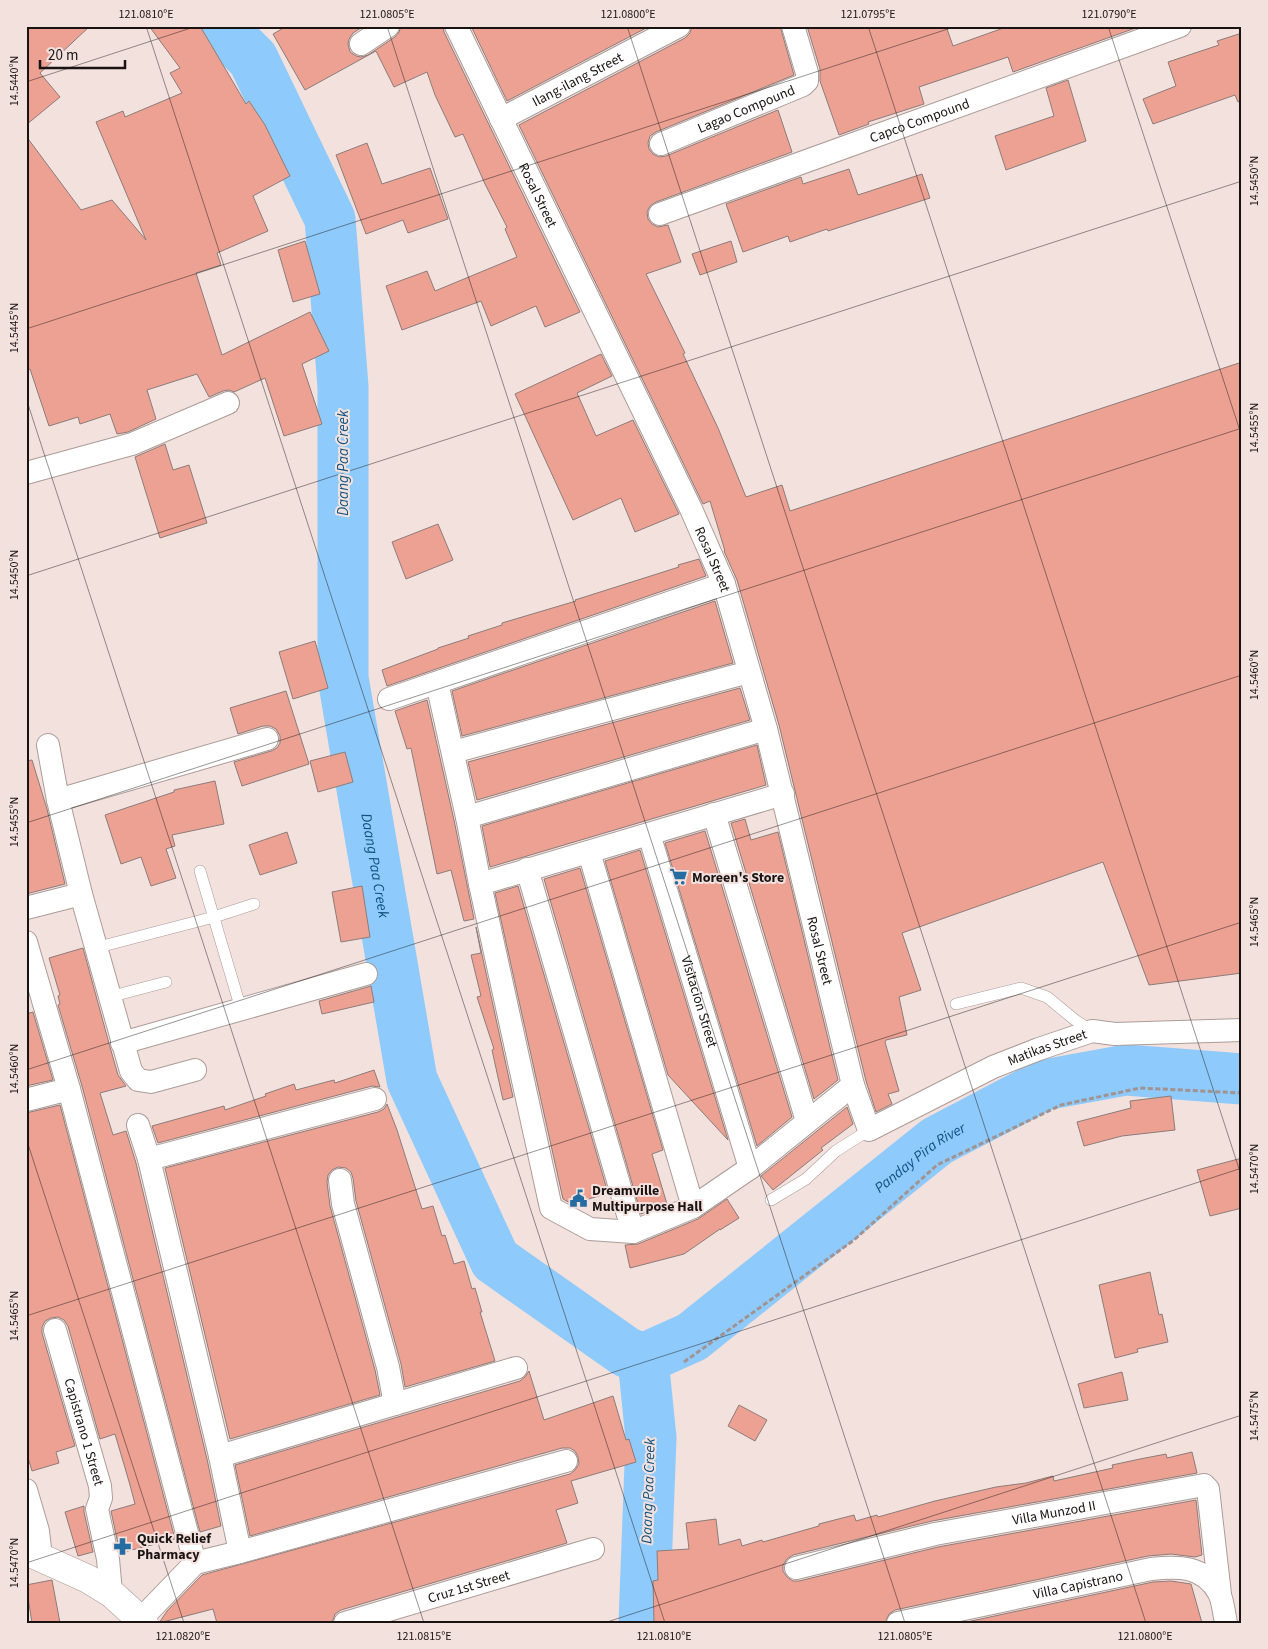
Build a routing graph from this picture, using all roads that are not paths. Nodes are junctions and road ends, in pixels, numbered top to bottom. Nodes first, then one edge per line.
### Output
1 (388, 26) edge
2 (456, 26) edge
3 (680, 26) edge
4 (793, 26) edge
5 (1180, 26) edge
6 (361, 44) dead end
7 (501, 119) junction
8 (661, 144) dead end
9 (660, 214) dead end
10 (228, 403) dead end
11 (26, 473) edge
12 (724, 584) junction
13 (749, 672) junction
14 (437, 683) junction
15 (389, 699) dead end
16 (766, 729) junction
17 (266, 739) dead end
18 (48, 745) dead end
19 (453, 752) junction
20 (783, 794) junction
21 (58, 800) junction
22 (714, 814) junction
23 (467, 817) junction
24 (649, 834) junction
25 (589, 852) junction
26 (528, 869) junction
27 (200, 871) dead end
28 (480, 884) junction
29 (81, 894) junction
30 (254, 904) dead end
31 (26, 908) edge
32 (214, 917) junction
33 (26, 942) edge
34 (95, 948) junction
35 (366, 974) dead end
36 (166, 982) dead end
37 (32, 986) edge
38 (109, 997) junction
39 (956, 1004) dead end
40 (241, 1009) junction
41 (1242, 1030) edge
42 (1092, 1031) junction
43 (122, 1043) junction
44 (195, 1070) dead end
45 (853, 1085) junction
46 (69, 1089) junction
47 (26, 1100) edge
48 (375, 1100) dead end
49 (807, 1122) junction
50 (138, 1125) dead end
51 (869, 1130) junction
52 (149, 1159) junction
53 (750, 1168) junction
54 (340, 1180) dead end
55 (771, 1200) dead end
56 (693, 1207) junction
57 (633, 1232) junction
58 (55, 1330) dead end
59 (516, 1368) dead end
60 (395, 1404) junction
61 (220, 1456) junction
62 (566, 1461) dead end
63 (26, 1490) edge
64 (593, 1549) dead end
65 (240, 1552) junction
66 (34, 1554) edge
67 (195, 1563) junction
68 (796, 1568) dead end
69 (111, 1593) junction
70 (1220, 1594) junction
71 (142, 1621) edge
72 (345, 1623) edge
73 (898, 1623) edge
74 (1226, 1623) edge

1 - 6 street
2 - 7 street, Rosal Street
3 - 7 street, Ilang-ilang Street
4 - 8 street, Lagao Compound
5 - 9 street, Capco Compound
7 - 12 street, Rosal Street
10 - 11 street
12 - 13 street, Rosal Street
12 - 14 street
13 - 16 street, Rosal Street
13 - 19 street
14 - 15 street
14 - 19 street
16 - 20 street, Rosal Street
16 - 23 street
17 - 21 street
18 - 21 street
19 - 23 street
20 - 22 street
20 - 45 street, Rosal Street
21 - 29 street
22 - 24 street
22 - 49 street
23 - 28 street
24 - 25 street
24 - 53 street, Visitacion Street
25 - 26 street
25 - 56 street
26 - 28 street
26 - 57 street
27 - 32 lane
28 - 57 street
29 - 31 street
29 - 34 street
30 - 32 lane
32 - 34 lane
32 - 40 lane
33 - 37 street
34 - 38 street
35 - 40 street
36 - 38 lane
37 - 46 street
38 - 43 street
39 - 42 lane
40 - 43 street
41 - 42 street, Matikas Street
42 - 51 street, Matikas Street
43 - 44 street
45 - 49 street
45 - 51 street, Rosal Street
46 - 47 street
46 - 67 street
48 - 52 street
49 - 53 street
50 - 52 street
51 - 55 lane
52 - 61 street
53 - 56 street
54 - 60 street
56 - 57 street
58 - 69 street, Capistrano 1 Street
59 - 60 street
60 - 61 street
61 - 65 street
62 - 65 street
63 - 66 street
64 - 72 street, Cruz 1st Street
65 - 67 street
66 - 69 street
67 - 71 street
68 - 70 street, Villa Munzod II
69 - 71 street
70 - 73 street, Villa Capistrano
70 - 74 street

